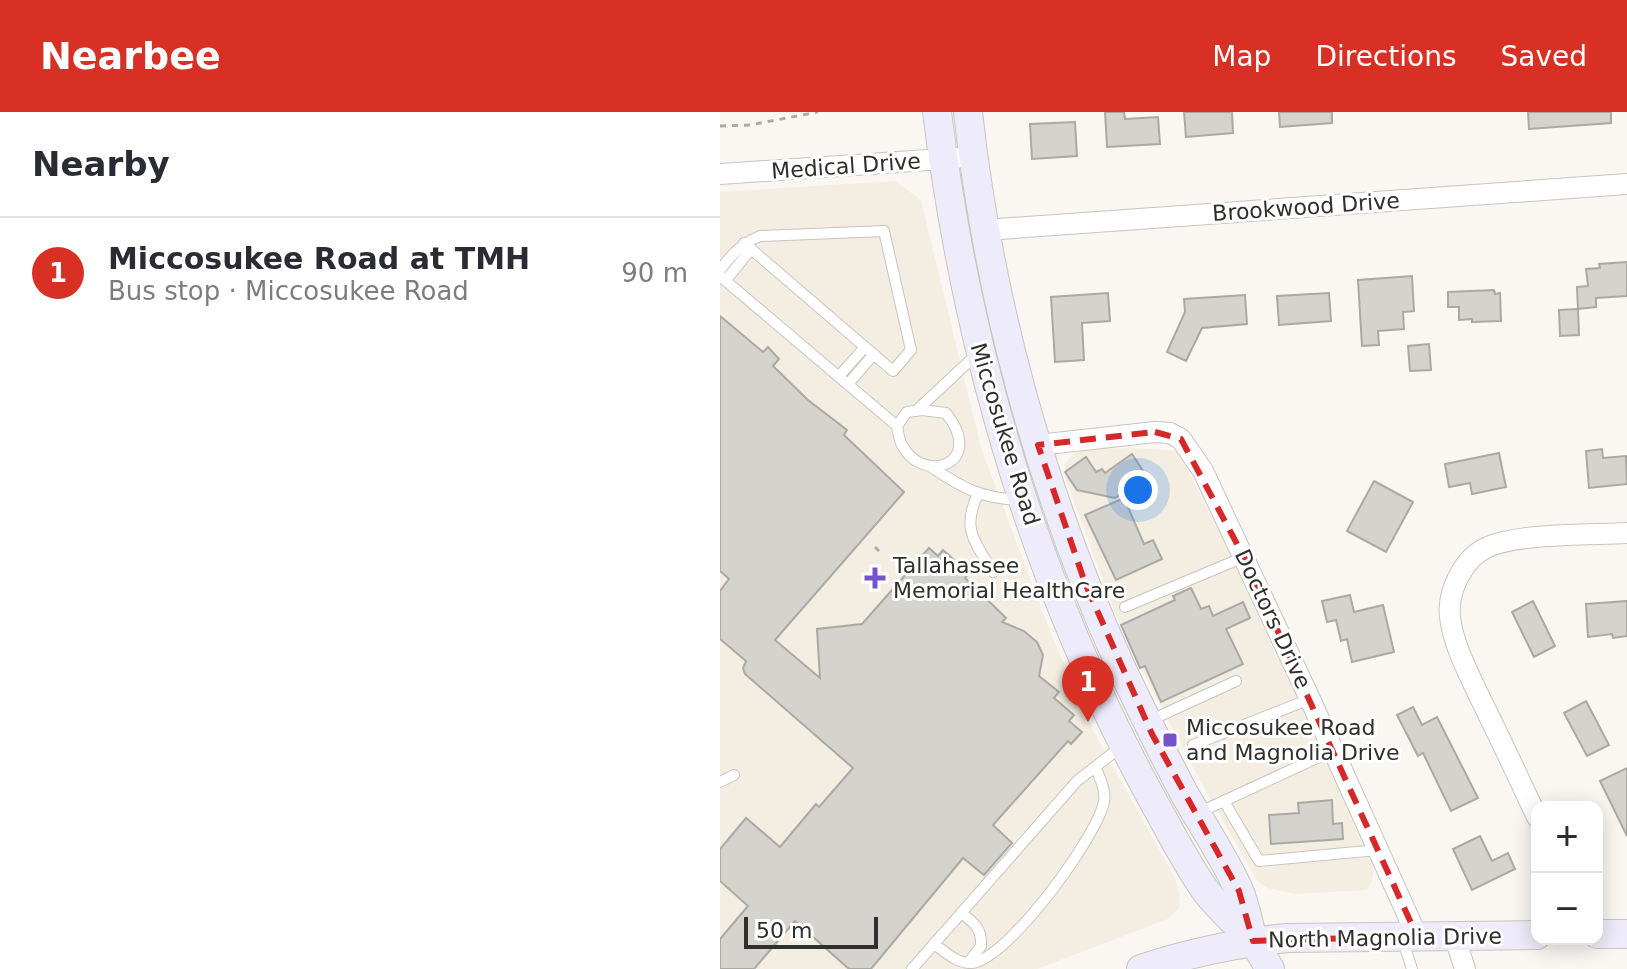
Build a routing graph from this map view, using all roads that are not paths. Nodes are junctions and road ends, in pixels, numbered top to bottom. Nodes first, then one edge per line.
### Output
1 (937, 112) edge
2 (968, 112) edge
3 (973, 157) junction
4 (943, 160) junction
5 (720, 174) edge
6 (1627, 184) edge
7 (985, 230) junction
8 (747, 246) junction
9 (722, 275) edge
10 (971, 314) junction
11 (869, 351) junction
12 (979, 353) junction
13 (839, 376) junction
14 (848, 384) junction
15 (916, 411) junction
16 (897, 426) junction
17 (1038, 445) junction
18 (929, 466) junction
19 (978, 494) junction
20 (1023, 501) junction
21 (1627, 533) edge
22 (1244, 557) junction
23 (993, 572) dead end
24 (1125, 607) dead end
25 (1236, 681) dead end
26 (1310, 699) junction
27 (1147, 722) junction
28 (1124, 745) junction
29 (1193, 745) dead end
30 (1334, 750) junction
31 (1095, 767) junction
32 (734, 775) dead end
33 (720, 782) edge
34 (1224, 801) junction
35 (1531, 804) edge
36 (1196, 814) junction
37 (1378, 850) junction
38 (961, 913) junction
39 (1603, 934) edge
40 (1627, 934) edge
41 (1454, 935) junction
42 (1531, 935) edge
43 (1409, 936) junction
44 (1253, 941) junction
45 (934, 944) junction
46 (967, 963) junction
47 (912, 969) edge
48 (1141, 969) edge
49 (1270, 969) edge
50 (1412, 969) edge
51 (1465, 969) edge

1 - 4 street, Miccosukee Road
2 - 3 street, Miccosukee Road
3 - 4 street, Medical Drive
3 - 7 street, Miccosukee Road
4 - 5 street, Medical Drive
4 - 10 street, Miccosukee Road
6 - 7 street, Brookwood Drive
7 - 17 street, Miccosukee Road
8 - 9 lane
8 - 11 lane
8 - 11 lane
9 - 13 lane
10 - 12 street, Miccosukee Road
10 - 17 street
11 - 13 lane
11 - 14 lane
12 - 15 lane
12 - 20 street, Miccosukee Road
13 - 14 lane
14 - 16 lane
15 - 16 lane
15 - 18 lane
16 - 18 lane
17 - 22 street, Doctors Drive
17 - 27 street, Miccosukee Road
18 - 19 lane
19 - 20 lane
19 - 23 lane
20 - 28 street, Miccosukee Road
21 - 35 street
22 - 24 lane
22 - 26 street, Doctors Drive
25 - 27 lane
26 - 29 lane
26 - 30 street, Doctors Drive
27 - 36 street, Miccosukee Road
28 - 31 lane
28 - 44 street, Miccosukee Road
30 - 34 lane
30 - 37 street, Doctors Drive
31 - 38 lane
31 - 46 lane
32 - 33 lane
34 - 36 lane
34 - 37 lane
36 - 44 street, Miccosukee Road
37 - 43 street, Doctors Drive
38 - 45 lane
38 - 46 lane
39 - 40 street
41 - 42 street, North Magnolia Drive
41 - 43 street, North Magnolia Drive
41 - 51 street
43 - 44 street, North Magnolia Drive
43 - 50 lane
44 - 48 street, North Magnolia Drive
44 - 49 street, Miccosukee Road
45 - 46 lane
45 - 47 lane

